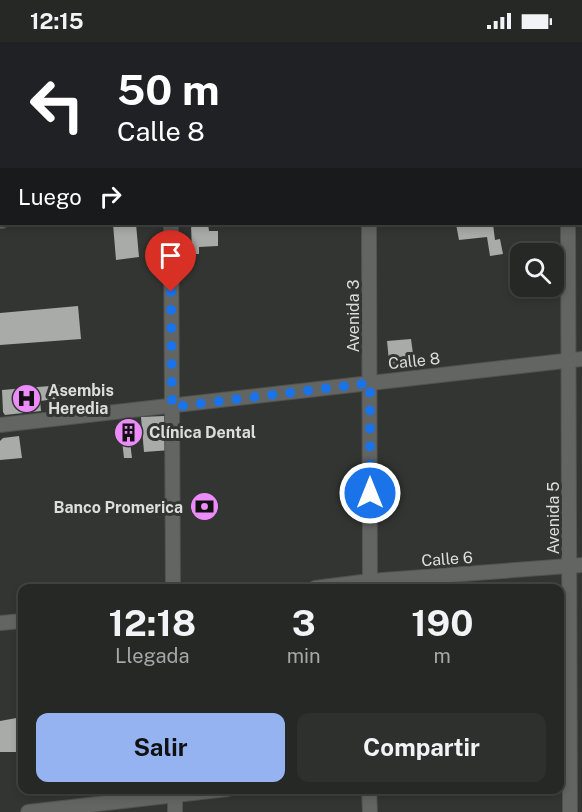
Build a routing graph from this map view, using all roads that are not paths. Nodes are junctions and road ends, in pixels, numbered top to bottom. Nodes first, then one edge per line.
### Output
1 (171, 225) edge
2 (369, 225) edge
3 (568, 225) edge
4 (575, 360) edge
5 (370, 383) junction
6 (172, 407) junction
7 (0, 425) edge
8 (576, 565) edge
9 (173, 584) edge
10 (370, 584) edge
11 (380, 584) edge
12 (18, 621) edge
13 (0, 623) edge
14 (570, 750) edge
15 (160, 794) edge
16 (175, 794) edge
17 (369, 794) edge
18 (28, 812) edge
19 (175, 812) edge
20 (370, 812) edge
21 (570, 812) edge

1 - 6 street
2 - 5 street, Avenida 3
3 - 4 street, Avenida 5
4 - 5 street, Calle 8
4 - 8 street, Avenida 5
5 - 6 street, Calle 8
5 - 10 street, Avenida 3
6 - 7 street, Calle 8
6 - 9 street
8 - 11 street, Calle 6
8 - 14 street, Avenida 5
12 - 13 street
14 - 21 street, Avenida 5
15 - 18 street
16 - 19 street
17 - 20 street

